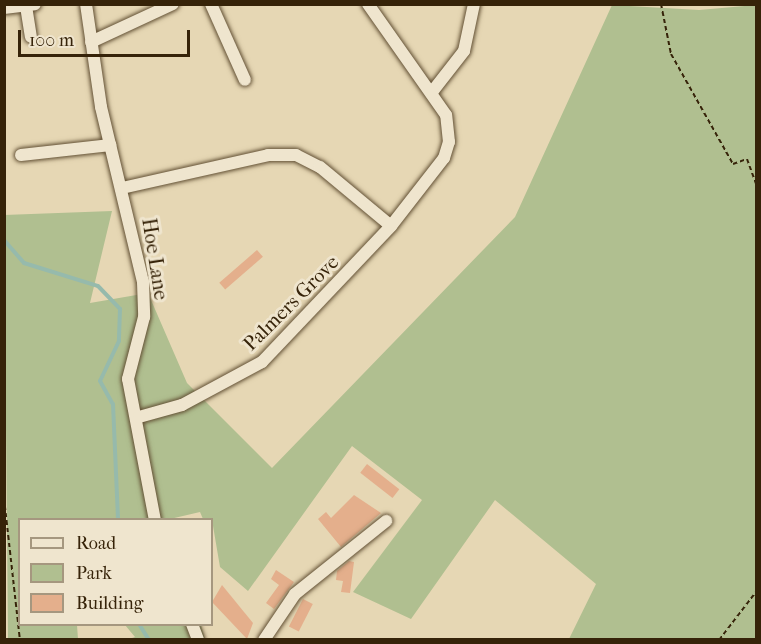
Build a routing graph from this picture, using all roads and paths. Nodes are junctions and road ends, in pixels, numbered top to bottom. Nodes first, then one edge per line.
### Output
1 (86, 4) edge
2 (173, 4) edge
3 (211, 4) edge
4 (368, 4) edge
5 (474, 4) edge
6 (661, 4) edge
7 (30, 5) edge
8 (4, 8) edge
9 (31, 38) dead end
10 (91, 42) junction
11 (246, 80) dead end
12 (432, 92) junction
13 (110, 145) junction
14 (21, 155) dead end
15 (756, 184) edge
16 (122, 188) junction
17 (391, 226) junction
18 (139, 417) junction
19 (4, 498) edge
20 (155, 518) edge
21 (386, 521) dead end
22 (756, 592) edge
23 (18, 621) edge
24 (264, 639) edge
25 (719, 639) edge

1 - 10 street, Hoe Lane
2 - 10 street
3 - 11 street
4 - 12 street, Palmers Grove
5 - 12 street
6 - 15 path
7 - 8 street
7 - 9 street
10 - 13 street, Hoe Lane
12 - 17 street, Palmers Grove
13 - 14 street
13 - 16 street, Hoe Lane
16 - 17 street
16 - 18 street, Hoe Lane
17 - 18 street, Palmers Grove
18 - 20 street, Hoe Lane
19 - 23 path
21 - 24 street
22 - 25 path

